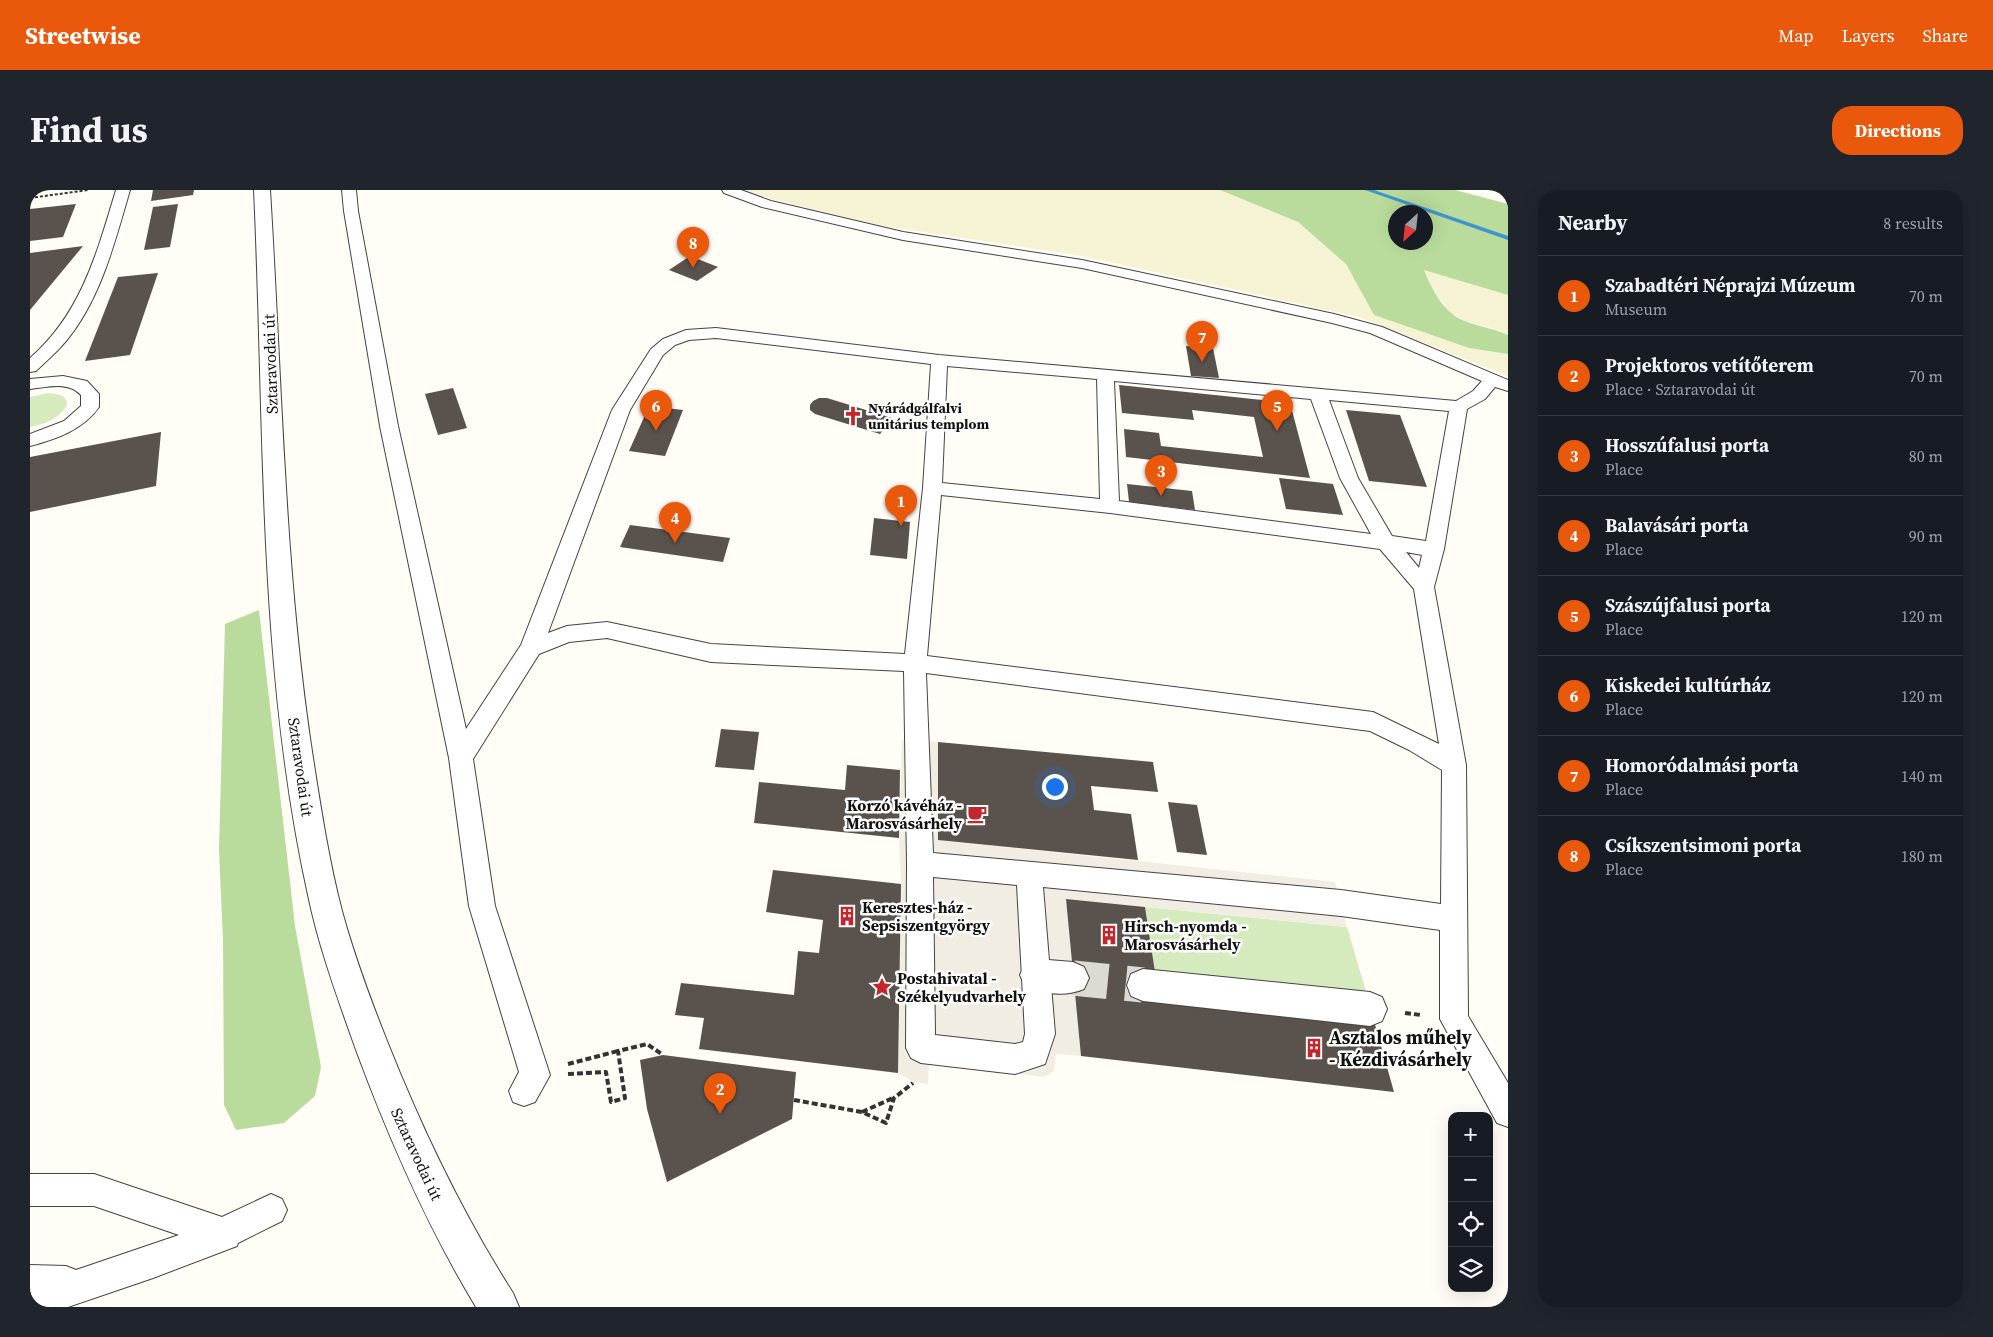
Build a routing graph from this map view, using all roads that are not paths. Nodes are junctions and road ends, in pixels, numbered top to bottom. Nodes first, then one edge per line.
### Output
1 (123, 190) edge
2 (262, 190) edge
3 (349, 190) edge
4 (729, 190) edge
5 (938, 360) junction
6 (30, 367) edge
7 (1105, 376) junction
8 (1500, 383) edge
9 (30, 384) edge
10 (1318, 394) junction
11 (1459, 407) junction
12 (30, 440) edge
13 (932, 488) junction
14 (1110, 506) junction
15 (1386, 543) junction
16 (1434, 549) junction
17 (1424, 587) junction
18 (530, 648) junction
19 (915, 663) junction
20 (461, 758) junction
21 (1454, 764) junction
22 (920, 864) junction
23 (1028, 875) junction
24 (1452, 919) junction
25 (1036, 975) junction
26 (1073, 978) tunnel mouth
27 (1143, 985) tunnel mouth
28 (1370, 1009) road end
29 (524, 1091) dead end
30 (1508, 1112) edge
31 (30, 1190) edge
32 (272, 1210) dead end
33 (225, 1234) junction
34 (30, 1282) edge
35 (90, 1284) junction
36 (30, 1301) edge
37 (499, 1307) edge

1 - 6 lane
2 - 37 street, Sztaravodai út
3 - 20 lane
4 - 8 lane
5 - 7 lane
5 - 13 lane
5 - 18 lane
7 - 10 lane
7 - 14 lane
8 - 11 lane
9 - 12 lane
10 - 11 lane
10 - 15 lane
11 - 16 lane
13 - 14 lane
13 - 19 lane
14 - 15 lane
15 - 16 lane
15 - 17 lane
16 - 17 lane
17 - 21 lane
18 - 19 lane
18 - 20 lane
19 - 21 lane
19 - 22 lane
20 - 29 lane
21 - 24 lane
22 - 23 lane
22 - 25 lane
23 - 24 lane
23 - 25 lane
24 - 30 lane
25 - 26 street
27 - 28 street
31 - 33 lane
32 - 33 lane
33 - 35 lane
34 - 35 lane
35 - 36 lane

